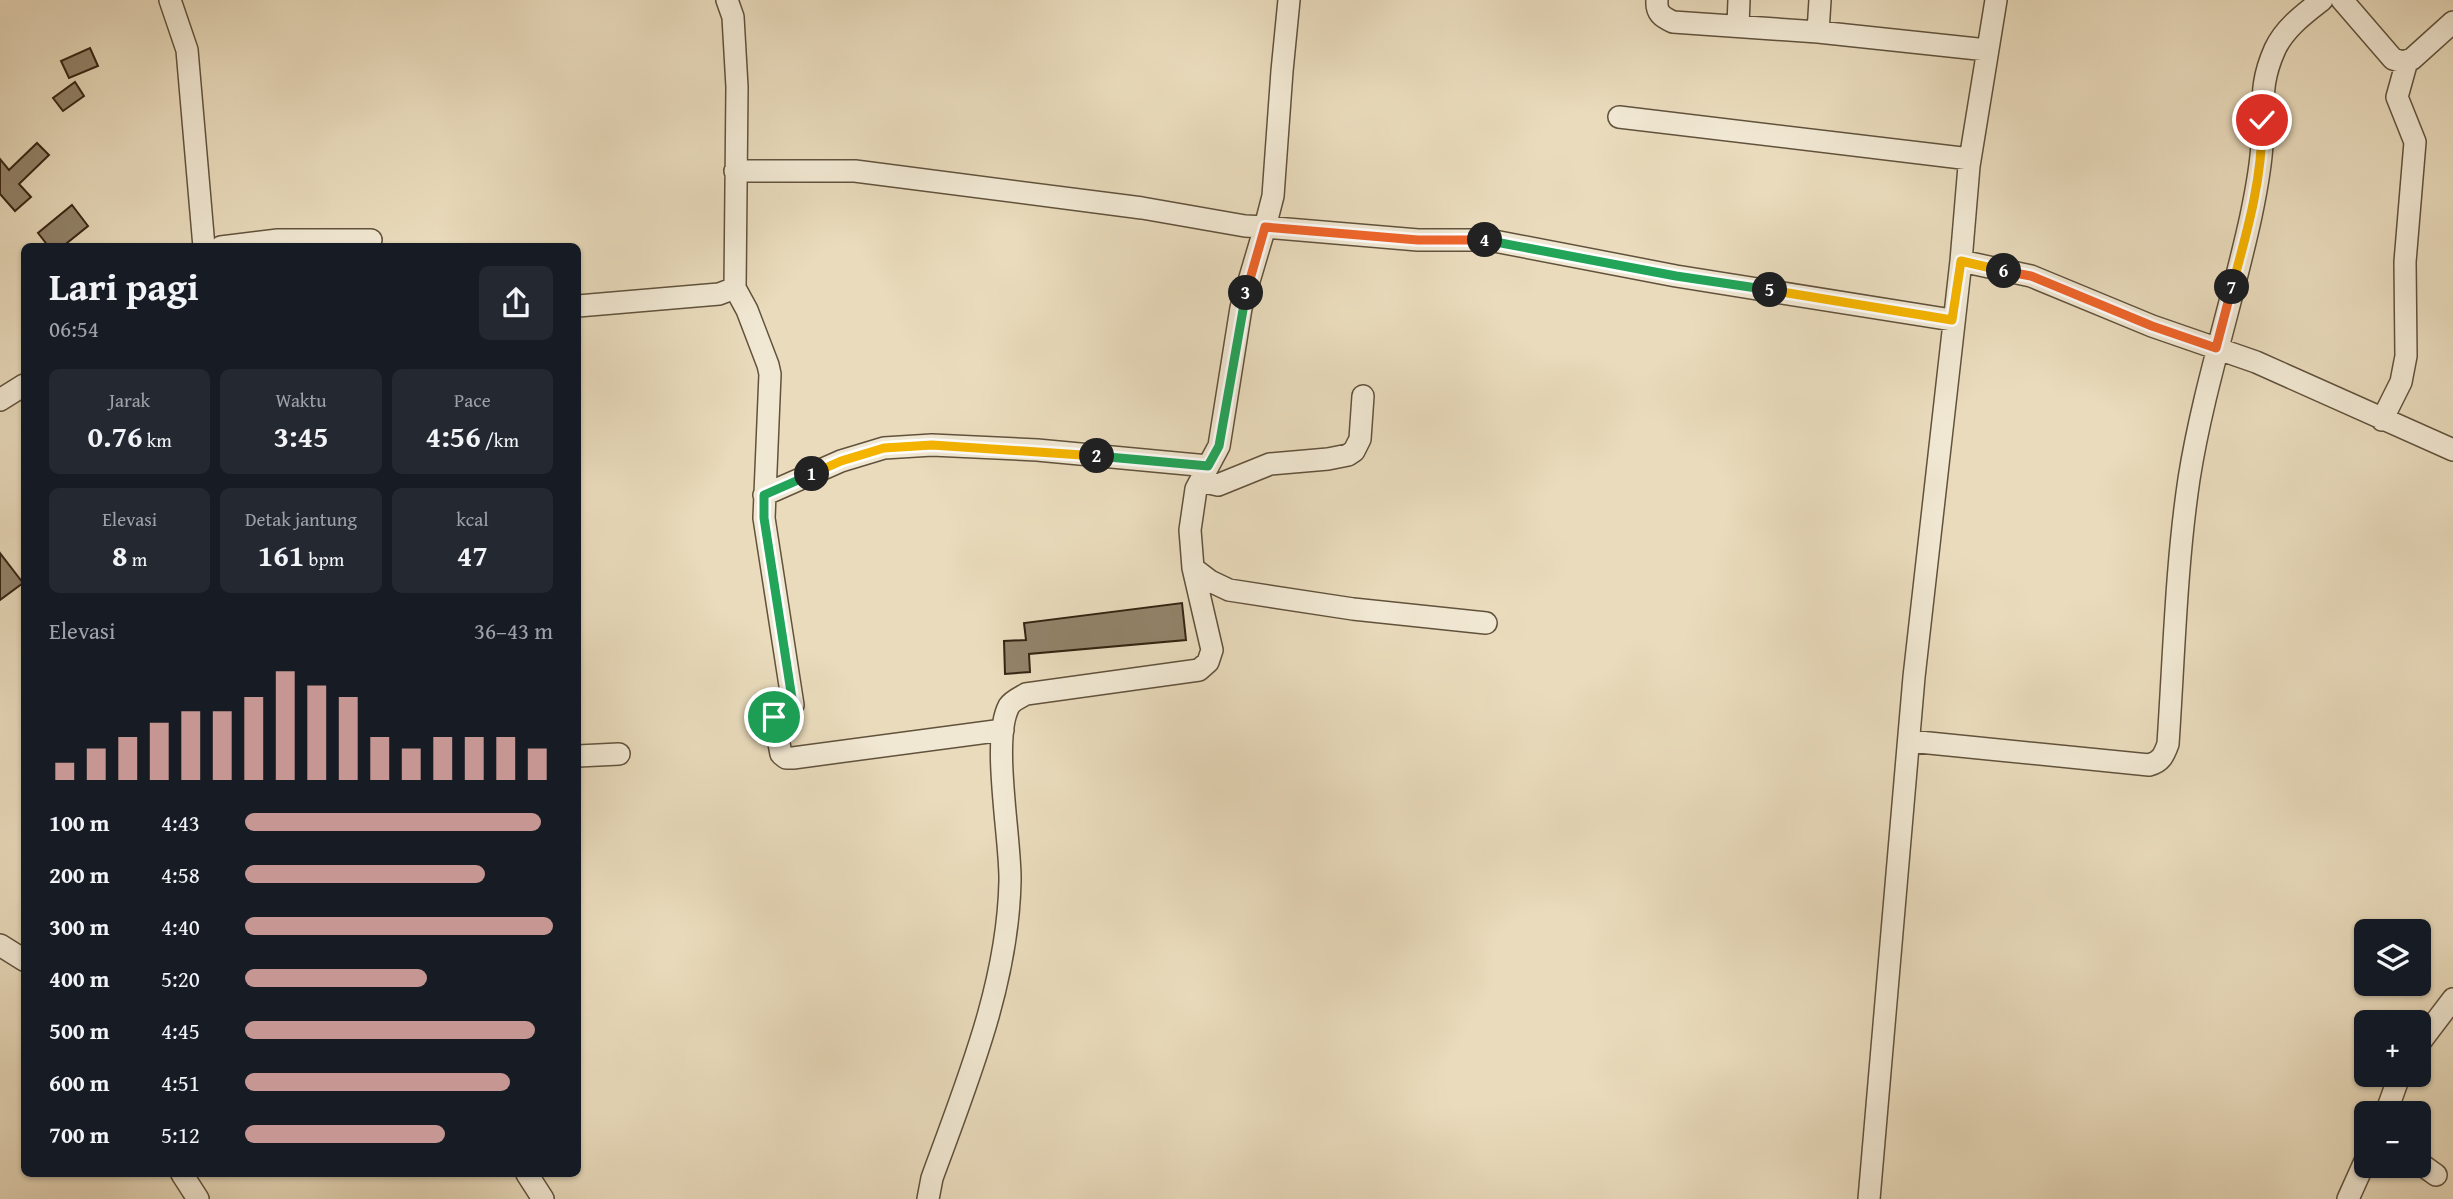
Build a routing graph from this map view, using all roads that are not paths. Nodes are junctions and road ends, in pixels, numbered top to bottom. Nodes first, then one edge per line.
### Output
1 (170, 0) edge
2 (727, 0) edge
3 (1289, 0) edge
4 (1657, 0) edge
5 (1739, 0) edge
6 (1820, 0) edge
7 (1996, 0) edge
8 (2322, 0) edge
9 (2342, 0) edge
10 (2453, 22) edge
11 (1738, 25) junction
12 (1818, 32) junction
13 (1987, 50) junction
14 (2407, 61) junction
15 (1619, 117) dead end
16 (1970, 159) junction
17 (735, 171) junction
18 (1265, 227) junction
19 (371, 240) dead end
20 (204, 243) edge
21 (254, 243) edge
22 (1961, 261) junction
23 (734, 288) junction
24 (581, 306) edge
25 (1952, 320) junction
26 (2216, 348) junction
27 (21, 387) edge
28 (1363, 397) dead end
29 (0, 400) edge
30 (2382, 420) junction
31 (2453, 450) edge
32 (1204, 473) junction
33 (764, 495) junction
34 (1193, 568) junction
35 (1486, 623) dead end
36 (1003, 730) junction
37 (1909, 740) junction
38 (619, 754) dead end
39 (581, 756) edge
40 (0, 945) edge
41 (21, 958) edge
42 (2453, 999) edge
43 (2431, 1028) edge
44 (2431, 1171) edge
45 (2436, 1175) dead end
46 (184, 1177) edge
47 (529, 1177) edge
48 (2357, 1178) edge
49 (198, 1199) edge
50 (543, 1199) edge
51 (928, 1199) edge
52 (1869, 1199) edge
53 (2348, 1199) edge

1 - 20 street
2 - 17 street
3 - 18 street
4 - 11 street
5 - 11 street
6 - 12 street
7 - 13 street
8 - 26 street
9 - 14 street
10 - 14 street
11 - 12 street
12 - 13 street
13 - 16 street
14 - 30 street
15 - 16 street
16 - 22 street
17 - 18 street
17 - 23 street
18 - 25 street
18 - 32 street
19 - 21 street
22 - 25 street
22 - 26 street
23 - 24 street
23 - 33 street
25 - 37 street
26 - 30 street
26 - 37 street
27 - 29 street
28 - 32 street
30 - 31 street
32 - 33 street
32 - 34 street
33 - 36 street
34 - 35 street
34 - 36 street
36 - 51 street
37 - 52 street
38 - 39 street
40 - 41 street
42 - 43 street
44 - 45 street
46 - 49 street
47 - 50 street
48 - 53 street

